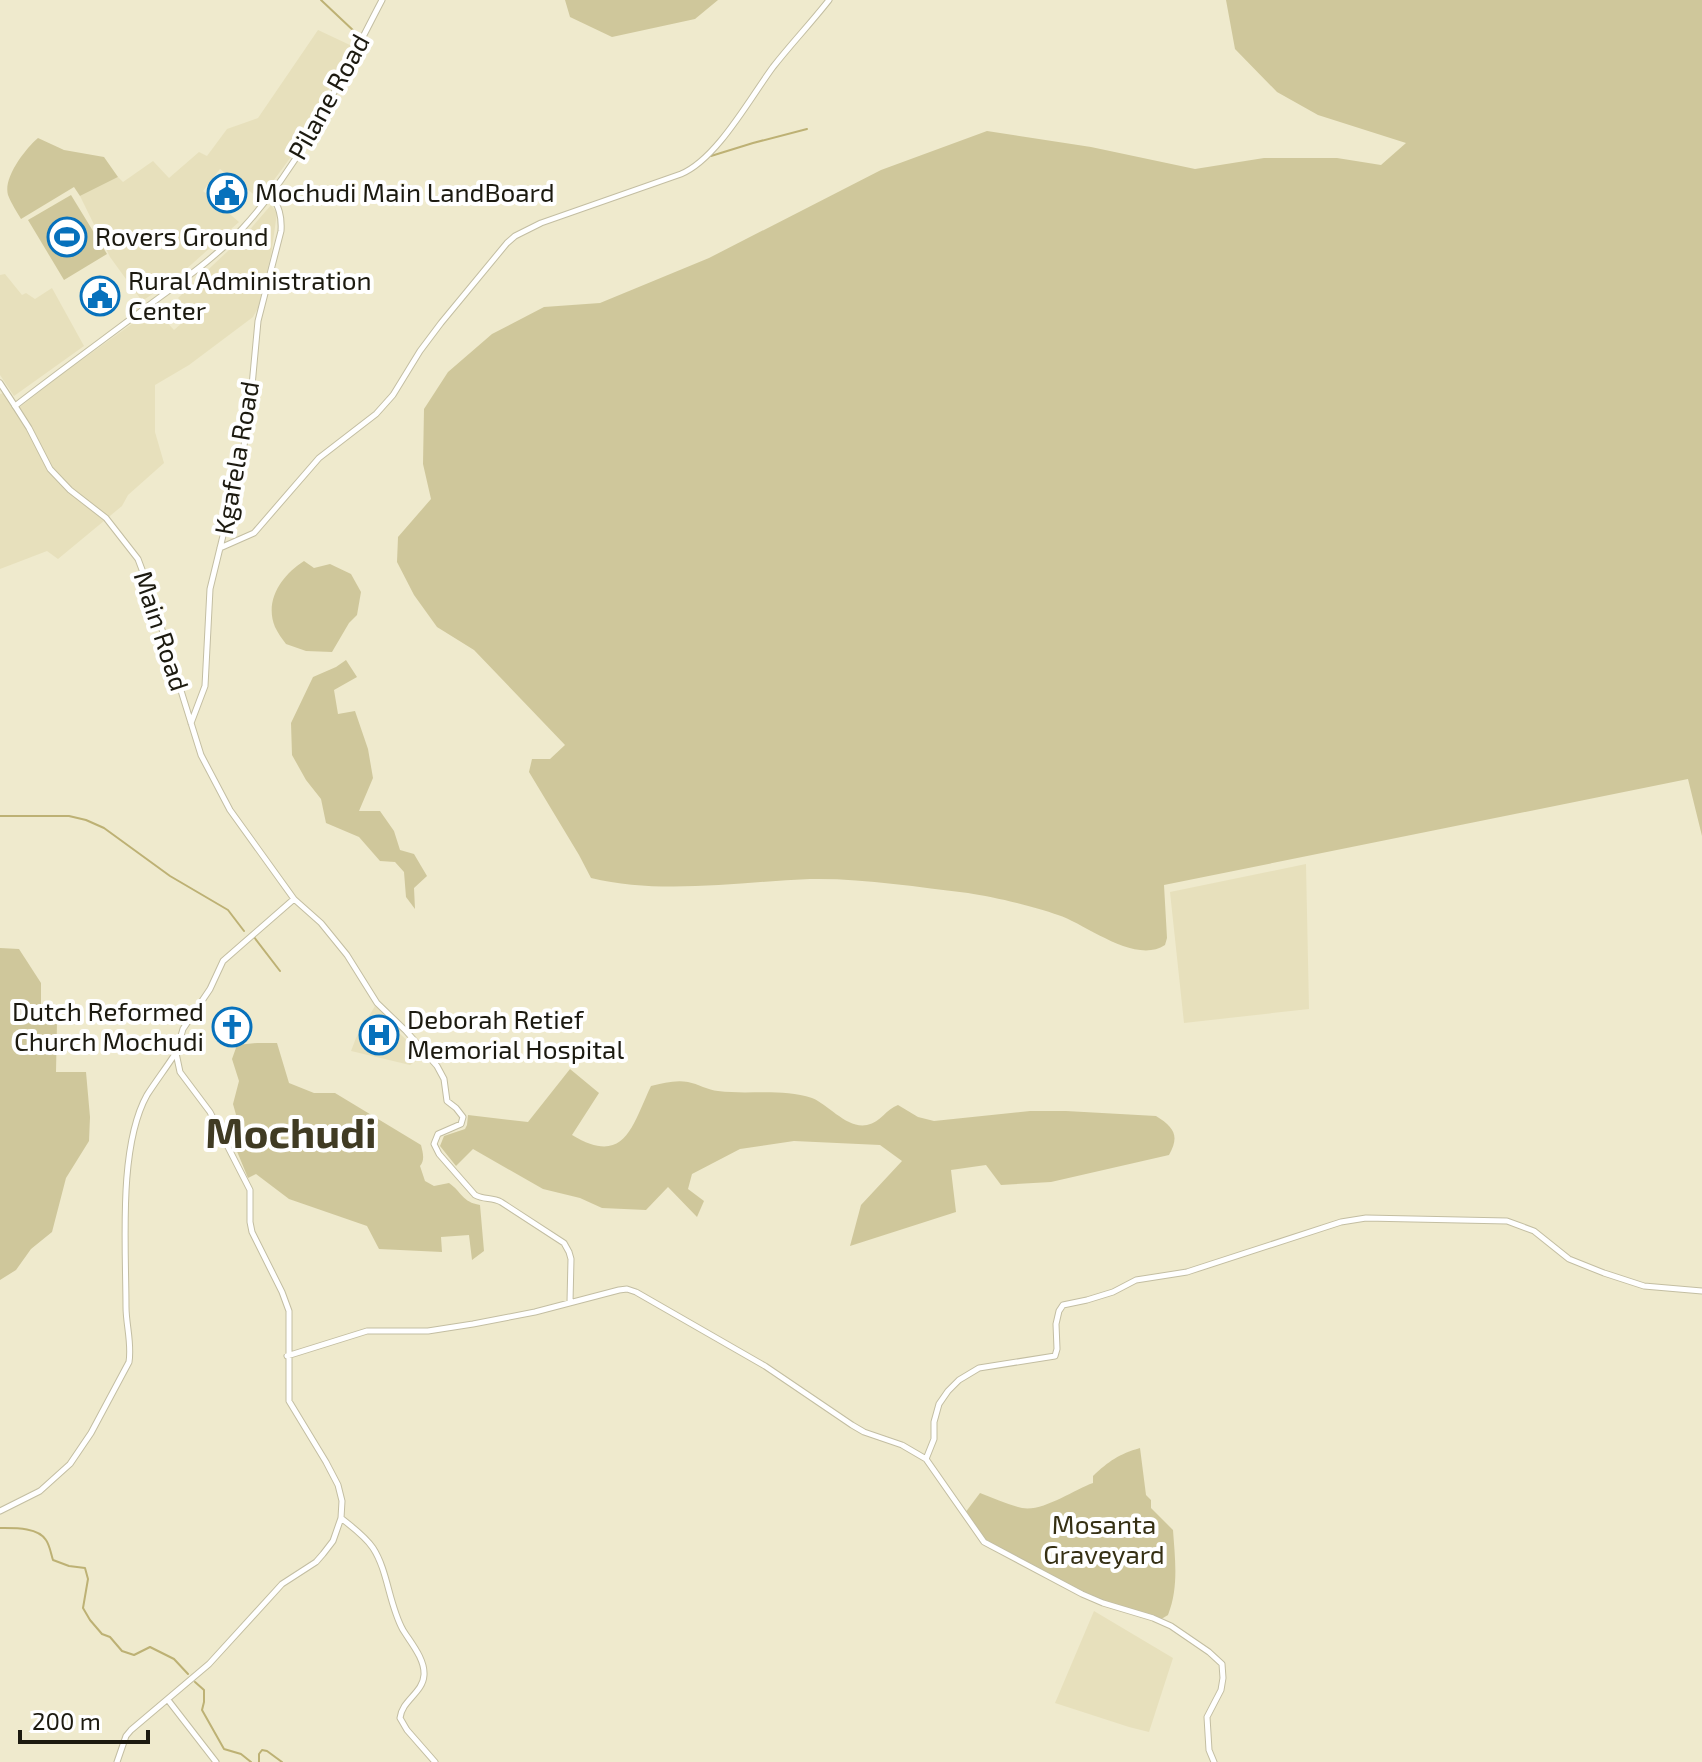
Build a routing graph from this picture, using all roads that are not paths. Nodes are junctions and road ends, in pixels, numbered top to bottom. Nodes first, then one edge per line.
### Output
1 (382, 0) edge
2 (829, 0) edge
3 (271, 194) junction
4 (0, 383) edge
5 (15, 406) junction
6 (220, 548) junction
7 (191, 724) junction
8 (294, 899) junction
9 (176, 1053) junction
10 (1702, 1291) edge
11 (570, 1303) junction
12 (287, 1356) junction
13 (926, 1459) junction
14 (0, 1511) edge
15 (341, 1518) junction
16 (168, 1700) junction
17 (117, 1762) edge
18 (216, 1762) edge
19 (435, 1762) edge
20 (1214, 1762) edge

1 - 3 street, Pilane Road
2 - 6 street
3 - 5 street, Pilane Road
3 - 6 street, Kgafela Road
4 - 5 street, Main Road
5 - 7 street, Main Road
6 - 7 street, Kgafela Road
7 - 8 street, Main Road
8 - 9 street
8 - 11 street, Main Road
9 - 12 street
9 - 14 street
10 - 13 street
11 - 12 street
11 - 13 street
12 - 15 street
13 - 20 street
15 - 16 street
15 - 19 street
16 - 17 street
16 - 18 street

